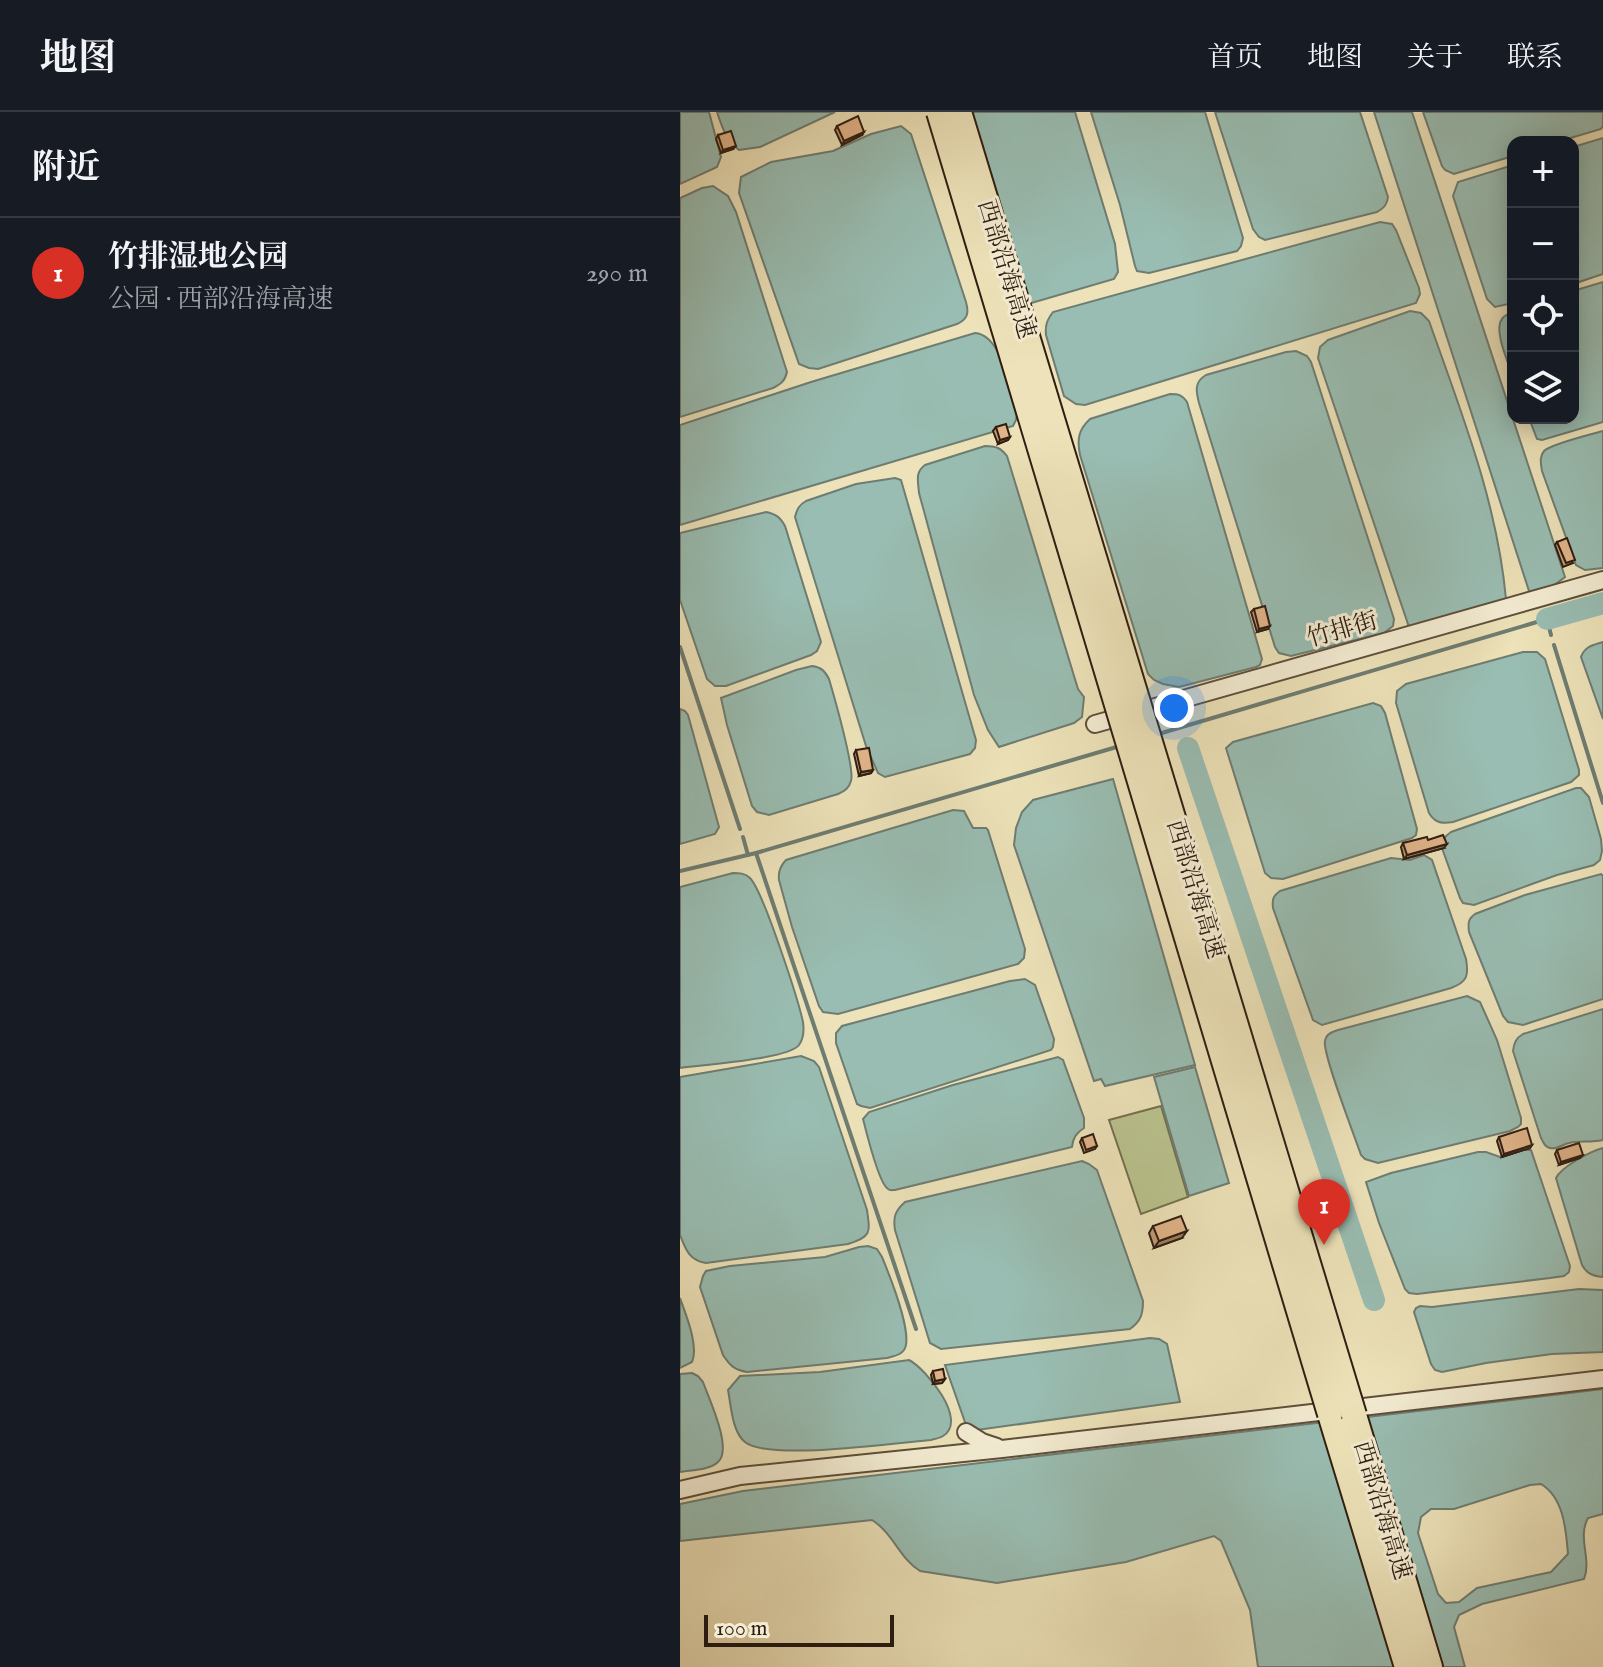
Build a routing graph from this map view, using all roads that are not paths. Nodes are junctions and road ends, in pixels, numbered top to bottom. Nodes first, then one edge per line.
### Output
1 (939, 112) edge
2 (959, 112) edge
3 (1603, 580) edge
4 (1095, 724) dead end
5 (1603, 1379) edge
6 (966, 1432) dead end
7 (1002, 1449) junction
8 (680, 1490) edge
9 (1407, 1667) edge
10 (1430, 1667) edge

1 - 9 highway, 西部沿海高速, bridge
2 - 10 highway, 西部沿海高速, bridge
3 - 4 street, 竹排街
5 - 7 street
6 - 7 street
7 - 8 street

